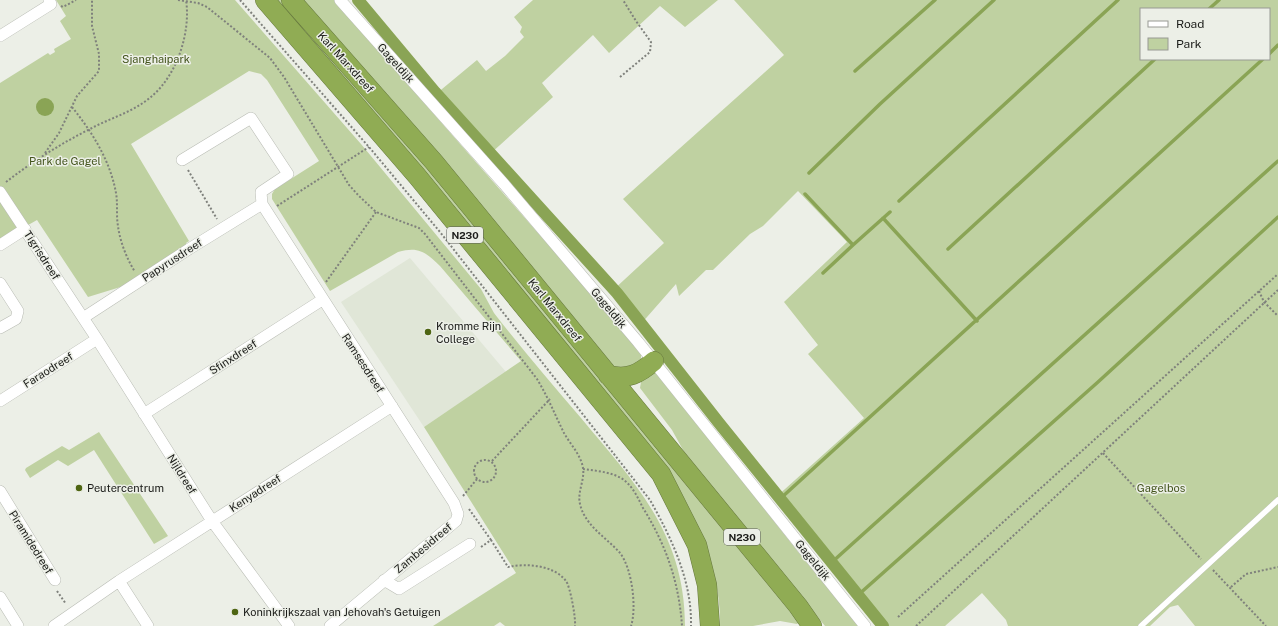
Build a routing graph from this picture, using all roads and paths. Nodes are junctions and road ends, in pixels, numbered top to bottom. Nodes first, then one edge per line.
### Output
1 (76, 0) edge
2 (92, 0) edge
3 (178, 0) edge
4 (240, 0) edge
5 (265, 0) edge
6 (291, 0) edge
7 (340, 0) edge
8 (623, 0) edge
9 (186, 1) edge
10 (50, 2) edge
11 (0, 36) edge
12 (620, 77) dead end
13 (72, 106) junction
14 (89, 129) junction
15 (369, 147) junction
16 (44, 154) junction
17 (182, 160) joint
18 (338, 167) junction
19 (3, 187) edge
20 (265, 208) junction
21 (376, 212) junction
22 (223, 228) junction
23 (25, 229) junction
24 (0, 245) edge
25 (1278, 274) edge
26 (140, 281) junction
27 (0, 283) edge
28 (316, 290) junction
29 (1278, 290) edge
30 (1258, 291) junction
31 (322, 300) junction
32 (1264, 302) junction
33 (1278, 316) edge
34 (83, 318) junction
35 (0, 328) edge
36 (97, 339) junction
37 (654, 362) junction
38 (640, 374) junction
39 (608, 375) junction
40 (550, 399) junction
41 (0, 401) edge
42 (392, 406) junction
43 (639, 412) junction
44 (144, 414) junction
45 (1103, 453) junction
46 (492, 461) junction
47 (583, 469) junction
48 (477, 479) junction
49 (0, 491) edge
50 (1278, 500) edge
51 (458, 501) junction
52 (458, 514) joint
53 (212, 521) junction
54 (491, 540) junction
55 (470, 544) joint
56 (1208, 565) junction
57 (1278, 567) edge
58 (55, 580) joint
59 (384, 580) junction
60 (119, 581) junction
61 (1231, 588) junction
62 (0, 597) edge
63 (72, 614) junction
64 (898, 617) dead end
65 (18, 626) edge
66 (54, 626) edge
67 (148, 626) edge
68 (289, 626) edge
69 (330, 626) edge
70 (575, 626) edge
71 (631, 626) edge
72 (682, 626) edge
73 (691, 626) edge
74 (710, 626) edge
75 (812, 626) edge
76 (865, 626) edge
77 (916, 626) edge
78 (1141, 626) edge
79 (1266, 626) edge

1 - 10 path
2 - 13 path
3 - 9 path
4 - 15 path
5 - 74 highway, Karl Marxdreef / N230
6 - 39 highway, Karl Marxdreef / N230
7 - 37 street, Gageldijk
8 - 12 path
9 - 14 path
9 - 18 path
10 - 11 street
13 - 14 path
13 - 16 path
14 - 16 path
14 - 26 path
15 - 18 path
15 - 73 path
16 - 19 path
17 - 20 street
17 - 22 path
18 - 20 path
18 - 21 path
19 - 23 street, Tigrisdreef
20 - 22 street, Papyrusdreef
20 - 28 street, Ramsesdreef
21 - 28 path
21 - 40 path
22 - 26 street, Papyrusdreef
23 - 24 street
23 - 34 street, Tigrisdreef
25 - 30 path
26 - 34 street, Papyrusdreef
27 - 35 street
28 - 31 street, Ramsesdreef
29 - 32 path
30 - 32 path
30 - 64 path
31 - 42 street, Ramsesdreef
31 - 44 street, Sfinxdreef
32 - 33 path
32 - 45 path
34 - 36 street, Nijldreef
36 - 41 street, Faraodreef
36 - 44 street, Nijldreef
37 - 38 highway
37 - 76 street, Gageldijk
38 - 39 highway
38 - 43 highway
39 - 43 highway, Karl Marxdreef / N230
40 - 46 path
40 - 47 path
42 - 51 street, Ramsesdreef
42 - 53 street, Kenyadreef
43 - 75 highway, Karl Marxdreef / N230
44 - 53 street, Nijldreef
45 - 56 path
45 - 77 path
46 - 48 path
46 - 48 path
47 - 71 path
47 - 72 path
48 - 51 path
49 - 58 street, Piramidedreef
50 - 56 lane
51 - 52 street, Ramsesdreef
51 - 54 path
52 - 59 street, Zambesidreef
53 - 60 street, Kenyadreef
53 - 68 street, Nijldreef
54 - 55 path
54 - 70 path
55 - 59 street, Zambesidreef
56 - 61 path
56 - 78 lane
57 - 61 path
58 - 63 path, Piramidedreef
59 - 69 street, Zambesidreef
60 - 63 street, Kenyadreef
60 - 67 street
61 - 79 path
62 - 65 street
63 - 66 street, Kenyadreef

